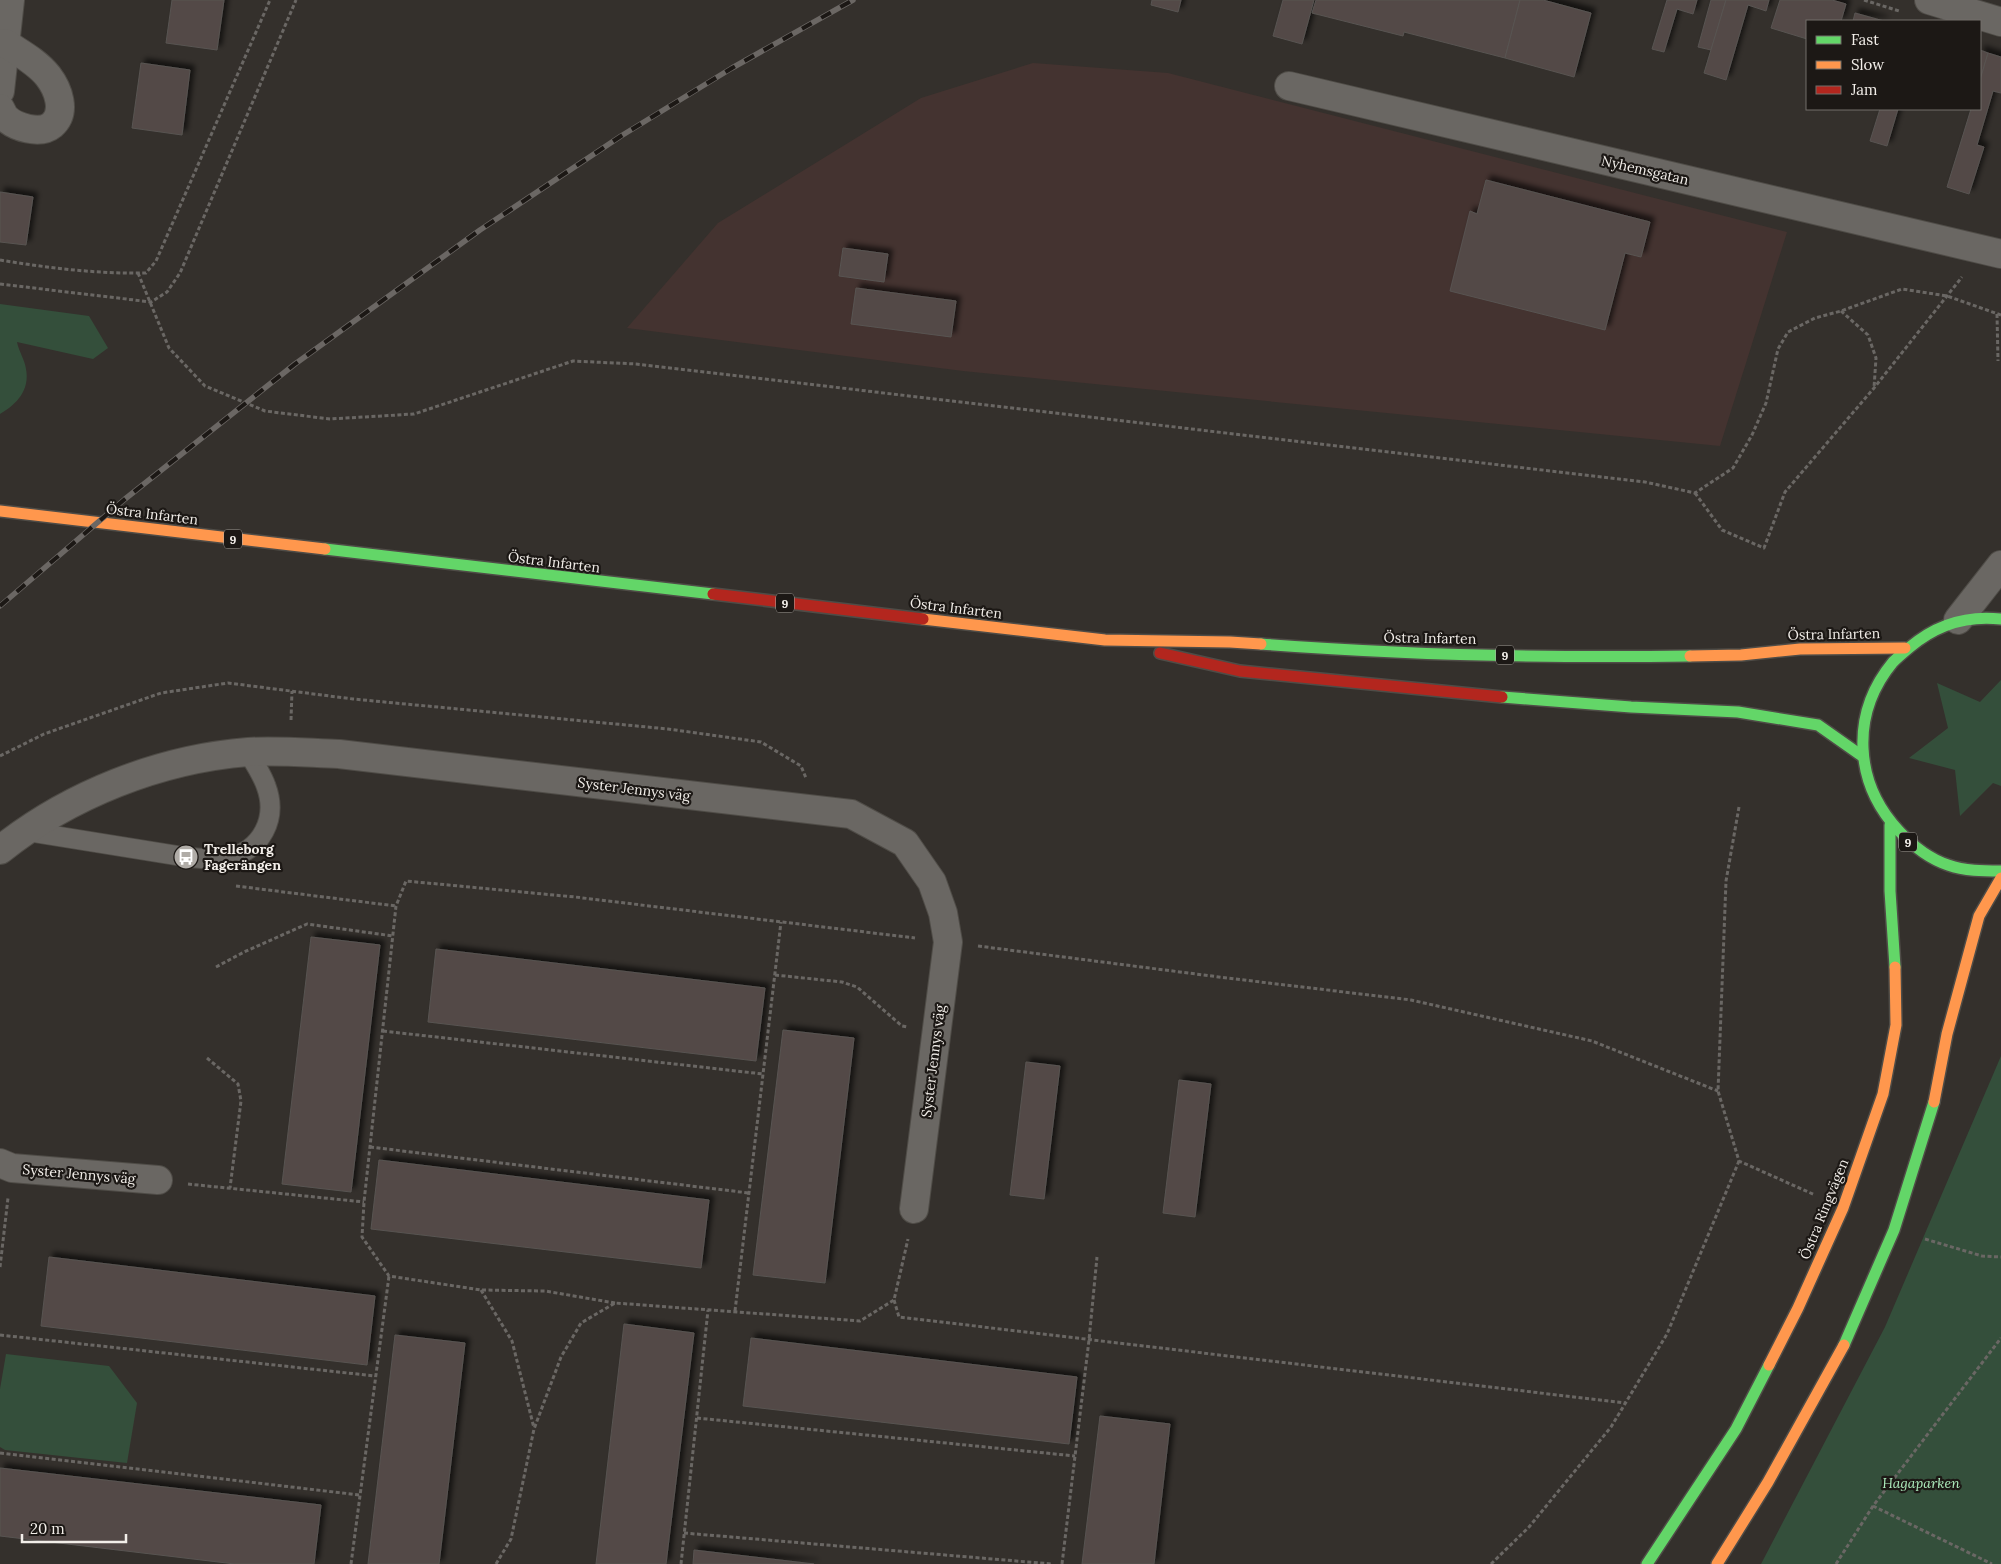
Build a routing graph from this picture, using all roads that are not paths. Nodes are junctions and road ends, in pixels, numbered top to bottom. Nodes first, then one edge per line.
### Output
1 (10, 0) edge
2 (1929, 0) edge
3 (2001, 22) edge
4 (5, 43) junction
5 (1289, 86) dead end
6 (0, 91) edge
7 (0, 108) edge
8 (1992, 252) edge
9 (0, 511) edge
10 (2001, 566) edge
11 (2001, 619) edge
12 (1958, 620) junction
13 (1105, 640) junction
14 (1905, 648) junction
15 (248, 752) junction
16 (1862, 756) junction
17 (1890, 825) junction
18 (25, 830) junction
19 (0, 850) edge
20 (2001, 871) edge
21 (2001, 878) edge
22 (6, 1166) edge
23 (158, 1180) road end
24 (914, 1209) road end
25 (1647, 1564) edge
26 (1716, 1564) edge

1 - 4 street
2 - 3 street
4 - 6 street
4 - 7 street
5 - 8 street, Nyhemsgatan
9 - 13 main road, Östra Infarten / 9
10 - 12 street
11 - 12 main road, 9
12 - 14 main road, 9
13 - 14 main road, Östra Infarten / 9
13 - 16 main road, Östra Infarten / 9
14 - 16 main road, 9
15 - 18 street, Syster Jennys väg
15 - 18 lane
15 - 24 street, Syster Jennys väg
16 - 17 main road, 9
17 - 20 main road, 9
17 - 25 main road, Östra Ringvägen
18 - 19 street, Syster Jennys väg
21 - 26 main road
22 - 23 street, Syster Jennys väg

